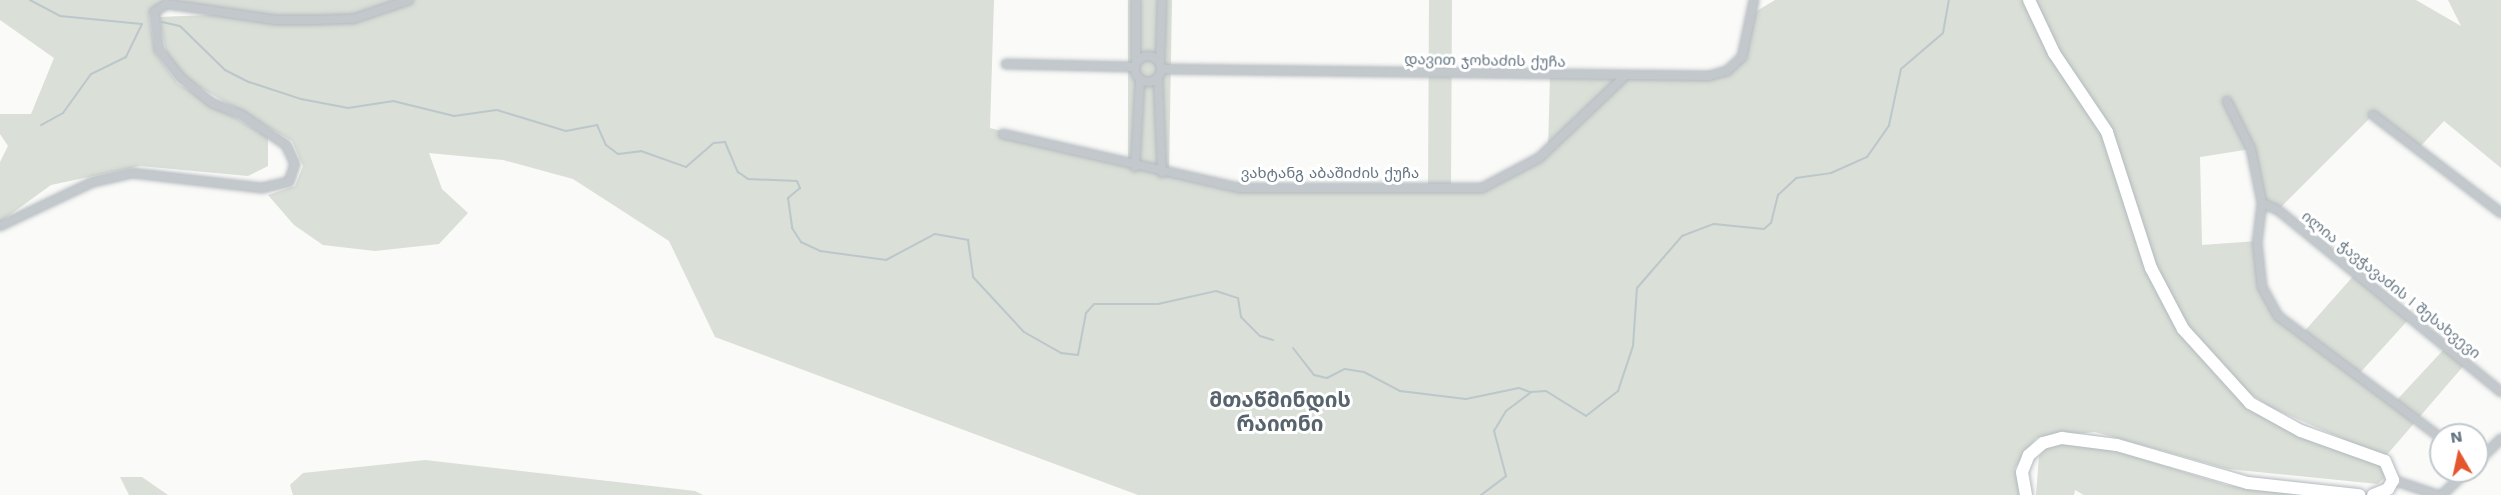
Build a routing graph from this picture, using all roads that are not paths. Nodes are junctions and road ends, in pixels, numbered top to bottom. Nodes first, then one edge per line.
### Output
1 (409, 0) edge
2 (1136, 0) edge
3 (1162, 0) edge
4 (1754, 0) edge
5 (2029, 0) edge
6 (1006, 64) dead end
7 (1136, 64) junction
8 (1161, 66) junction
9 (1158, 78) junction
10 (1623, 78) junction
11 (1140, 80) junction
12 (2227, 101) dead end
13 (2373, 115) dead end
14 (1003, 134) dead end
15 (1135, 166) junction
16 (1162, 173) junction
17 (2262, 203) junction
18 (2501, 213) edge
19 (0, 226) edge
20 (2501, 392) edge
21 (2429, 429) edge
22 (2501, 440) edge
23 (2489, 451) edge
24 (2393, 480) junction
25 (2454, 483) edge
26 (2026, 495) edge
27 (2359, 495) edge
28 (2373, 495) edge
29 (2437, 495) edge
30 (2442, 495) edge

1 - 19 street
2 - 7 street
3 - 8 street
4 - 10 street, დავით ჯოხაძის ქუჩა
5 - 24 main road
6 - 7 street
7 - 8 street, დავით ჯოხაძის ქუჩა
7 - 11 street
8 - 9 street
8 - 10 street, დავით ჯოხაძის ქუჩა
9 - 11 street
9 - 16 street
10 - 16 street, ვახტანგ აბაშიძის ქუჩა
11 - 15 street
12 - 17 street
13 - 18 street
14 - 15 street, ვახტანგ აბაშიძის ქუჩა
15 - 16 street, ვახტანგ აბაშიძის ქუჩა
17 - 20 street, ილია ჭავჭავაძის I შესახვევი
17 - 21 street
22 - 23 street
24 - 28 main road
24 - 29 street
25 - 30 street
26 - 27 main road

